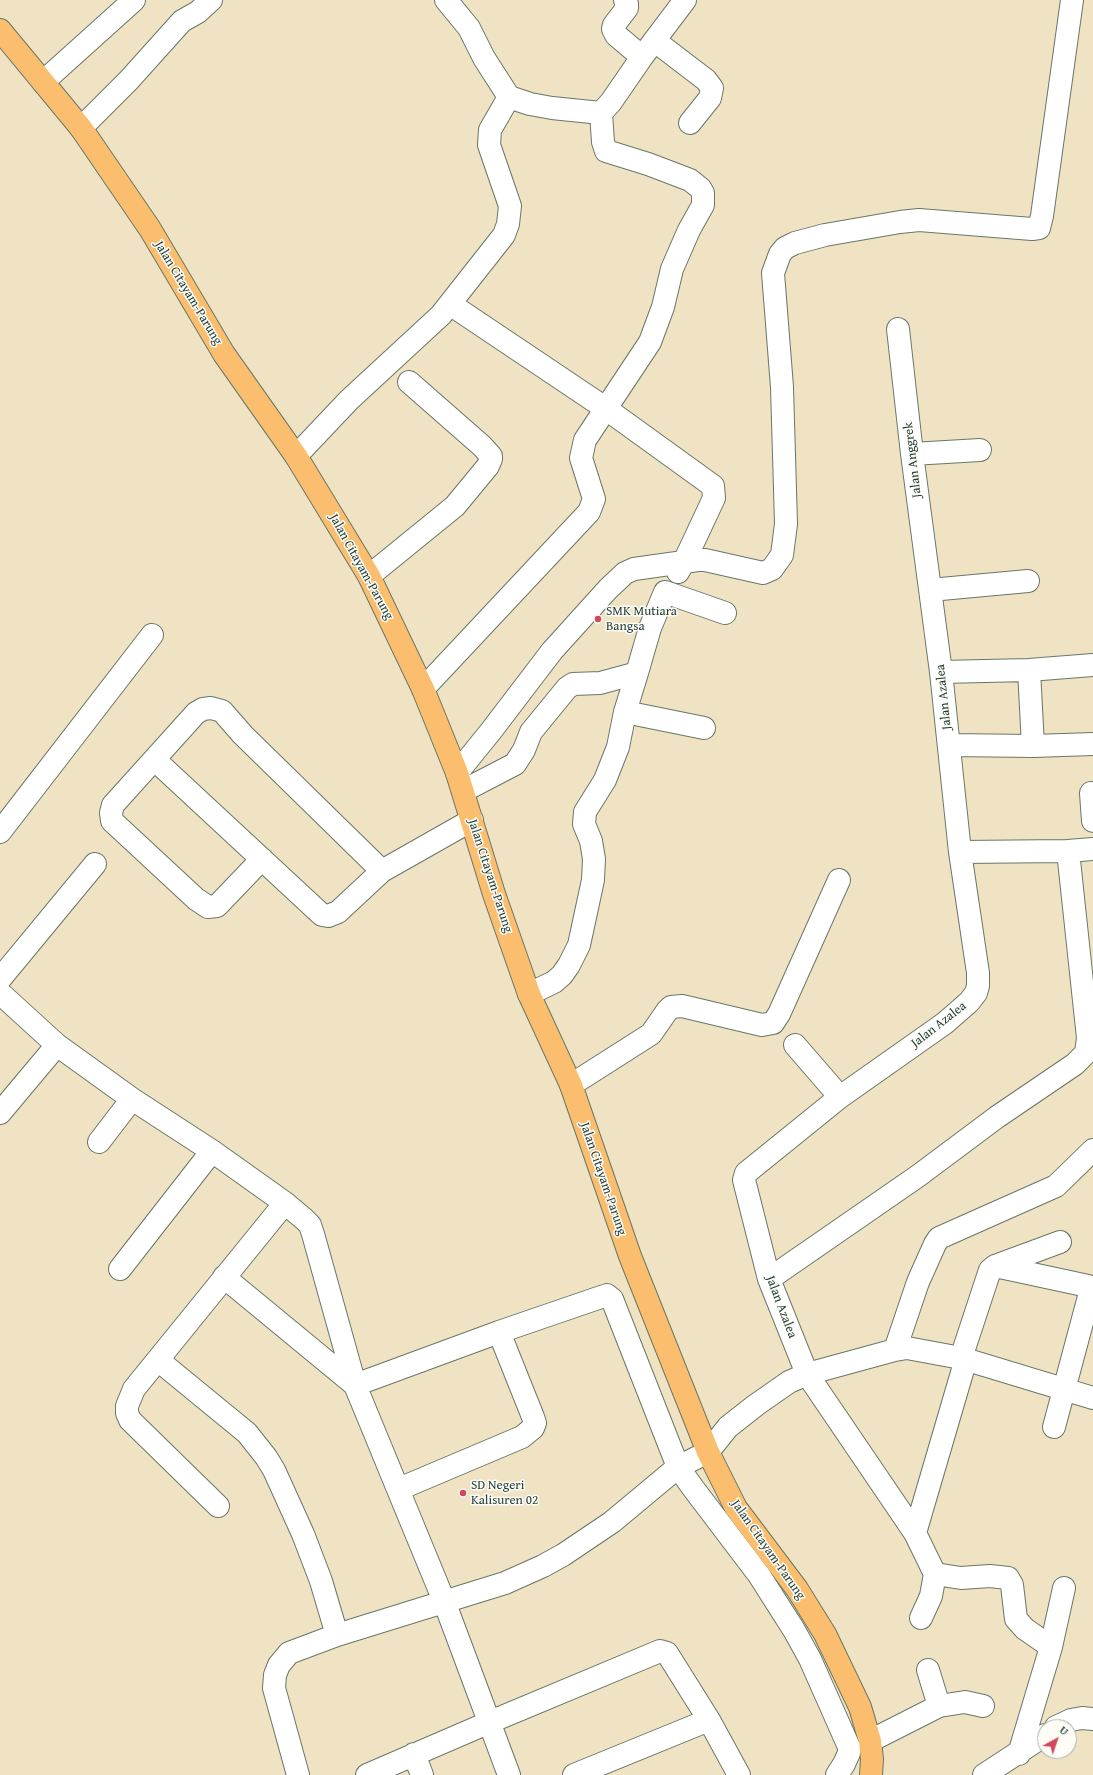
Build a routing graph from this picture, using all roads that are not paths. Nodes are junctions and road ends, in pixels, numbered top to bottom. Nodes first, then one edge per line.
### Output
1 (134, 0) edge
2 (211, 0) edge
3 (446, 0) edge
4 (625, 0) edge
5 (685, 0) edge
6 (1072, 0) edge
7 (0, 30) edge
8 (648, 49) junction
9 (43, 82) junction
10 (509, 97) junction
11 (601, 113) junction
12 (690, 123) dead end
13 (81, 128) junction
14 (450, 304) junction
15 (898, 330) dead end
16 (409, 382) dead end
17 (605, 408) junction
18 (980, 450) dead end
19 (912, 454) junction
20 (296, 456) junction
21 (684, 562) junction
22 (369, 576) junction
23 (1028, 581) dead end
24 (930, 590) junction
25 (665, 592) junction
26 (725, 613) dead end
27 (152, 635) dead end
28 (1092, 665) edge
29 (1029, 670) junction
30 (941, 672) junction
31 (637, 673) junction
32 (423, 689) junction
33 (625, 712) junction
34 (704, 728) dead end
35 (1093, 744) edge
36 (949, 745) junction
37 (1033, 746) junction
38 (155, 760) junction
39 (460, 782) junction
40 (1091, 793) dead end
41 (472, 820) junction
42 (1093, 821) edge
43 (0, 832) edge
44 (1093, 849) edge
45 (1068, 851) junction
46 (960, 852) junction
47 (262, 859) junction
48 (95, 864) dead end
49 (382, 871) junction
50 (839, 880) dead end
51 (0, 979) edge
52 (0, 993) edge
53 (529, 994) junction
54 (57, 1044) junction
55 (795, 1045) dead end
56 (571, 1085) junction
57 (840, 1097) junction
58 (132, 1099) junction
59 (0, 1113) edge
60 (99, 1142) dead end
61 (1093, 1150) edge
62 (212, 1151) junction
63 (285, 1203) junction
64 (1060, 1242) dead end
65 (995, 1266) junction
66 (120, 1269) dead end
67 (224, 1277) junction
68 (769, 1279) junction
69 (499, 1332) junction
70 (895, 1350) junction
71 (964, 1358) junction
72 (158, 1360) junction
73 (807, 1374) junction
74 (355, 1385) junction
75 (1065, 1388) junction
76 (1093, 1398) edge
77 (1054, 1427) dead end
78 (708, 1452) junction
79 (678, 1467) junction
80 (399, 1489) junction
81 (218, 1506) dead end
82 (915, 1533) junction
83 (935, 1574) junction
84 (1064, 1588) dead end
85 (444, 1601) junction
86 (921, 1618) dead end
87 (337, 1635) junction
88 (1051, 1647) junction
89 (928, 1670) dead end
90 (939, 1706) junction
91 (983, 1706) dead end
92 (1076, 1719) edge
93 (1093, 1719) edge
94 (709, 1720) junction
95 (490, 1722) junction
96 (870, 1741) junction
97 (1037, 1741) edge
98 (414, 1754) junction
99 (1019, 1754) junction
100 (298, 1775) edge
101 (367, 1775) edge
102 (422, 1775) edge
103 (509, 1775) edge
104 (574, 1775) edge
105 (739, 1775) edge
106 (837, 1775) edge
107 (871, 1775) edge
108 (984, 1775) edge

1 - 9 street
2 - 13 street
3 - 10 street
4 - 8 street
5 - 8 street
6 - 21 street
7 - 9 main road, Jalan Citayam-Parung
8 - 11 street
8 - 12 street
9 - 13 main road, Jalan Citayam-Parung
10 - 11 street
10 - 14 street
11 - 17 street
13 - 20 main road, Jalan Citayam-Parung
14 - 17 street
14 - 20 street
15 - 19 street, Jalan Anggrek
16 - 22 street
17 - 21 street
17 - 32 street
18 - 19 street
19 - 24 street, Jalan Anggrek
20 - 22 main road, Jalan Citayam-Parung
21 - 25 street
21 - 39 street
22 - 32 main road, Jalan Citayam-Parung
23 - 24 street
24 - 30 street, Jalan Azalea
25 - 26 street
25 - 31 street
27 - 43 street
28 - 29 street
29 - 30 street
29 - 37 street
30 - 36 street, Jalan Azalea
31 - 33 street
31 - 39 street
32 - 39 main road, Jalan Citayam-Parung
33 - 34 street
33 - 53 street
35 - 37 street
36 - 37 street
36 - 46 street, Jalan Azalea
38 - 47 street
38 - 47 street
38 - 49 street
39 - 41 main road, Jalan Citayam-Parung
40 - 42 street
41 - 49 street
41 - 53 main road, Jalan Citayam-Parung
44 - 45 street
45 - 46 street
45 - 68 street
46 - 57 street, Jalan Azalea
47 - 49 street
48 - 51 street
50 - 56 street
52 - 54 street
53 - 56 main road, Jalan Citayam-Parung
54 - 58 street
54 - 59 street
55 - 57 street
56 - 78 main road, Jalan Citayam-Parung
57 - 68 street, Jalan Azalea
58 - 60 street
58 - 62 street
61 - 70 street
62 - 63 street
62 - 66 street
63 - 67 street
63 - 74 street
64 - 65 street
65 - 71 street
65 - 75 street
67 - 72 street
67 - 74 street
68 - 73 street, Jalan Azalea
69 - 74 street
69 - 79 street
69 - 80 street
70 - 71 street
70 - 73 street
71 - 75 street
71 - 82 street
72 - 81 street
72 - 87 street
73 - 78 street
73 - 82 street, Jalan Azalea
74 - 80 street
75 - 76 street
75 - 77 street
78 - 79 street
78 - 96 main road, Jalan Citayam-Parung
79 - 85 street
79 - 106 street
80 - 85 street
82 - 83 street, Jalan Azalea
83 - 86 street
83 - 88 street
84 - 88 street
85 - 87 street
85 - 95 street
87 - 100 street
88 - 99 street
89 - 90 street
90 - 91 street
90 - 96 street
92 - 93 street
94 - 95 street
94 - 104 street
94 - 105 street
95 - 98 street
95 - 103 street
96 - 107 main road, Jalan Citayam-Parung
97 - 99 street
98 - 101 street
98 - 102 street
99 - 108 street

